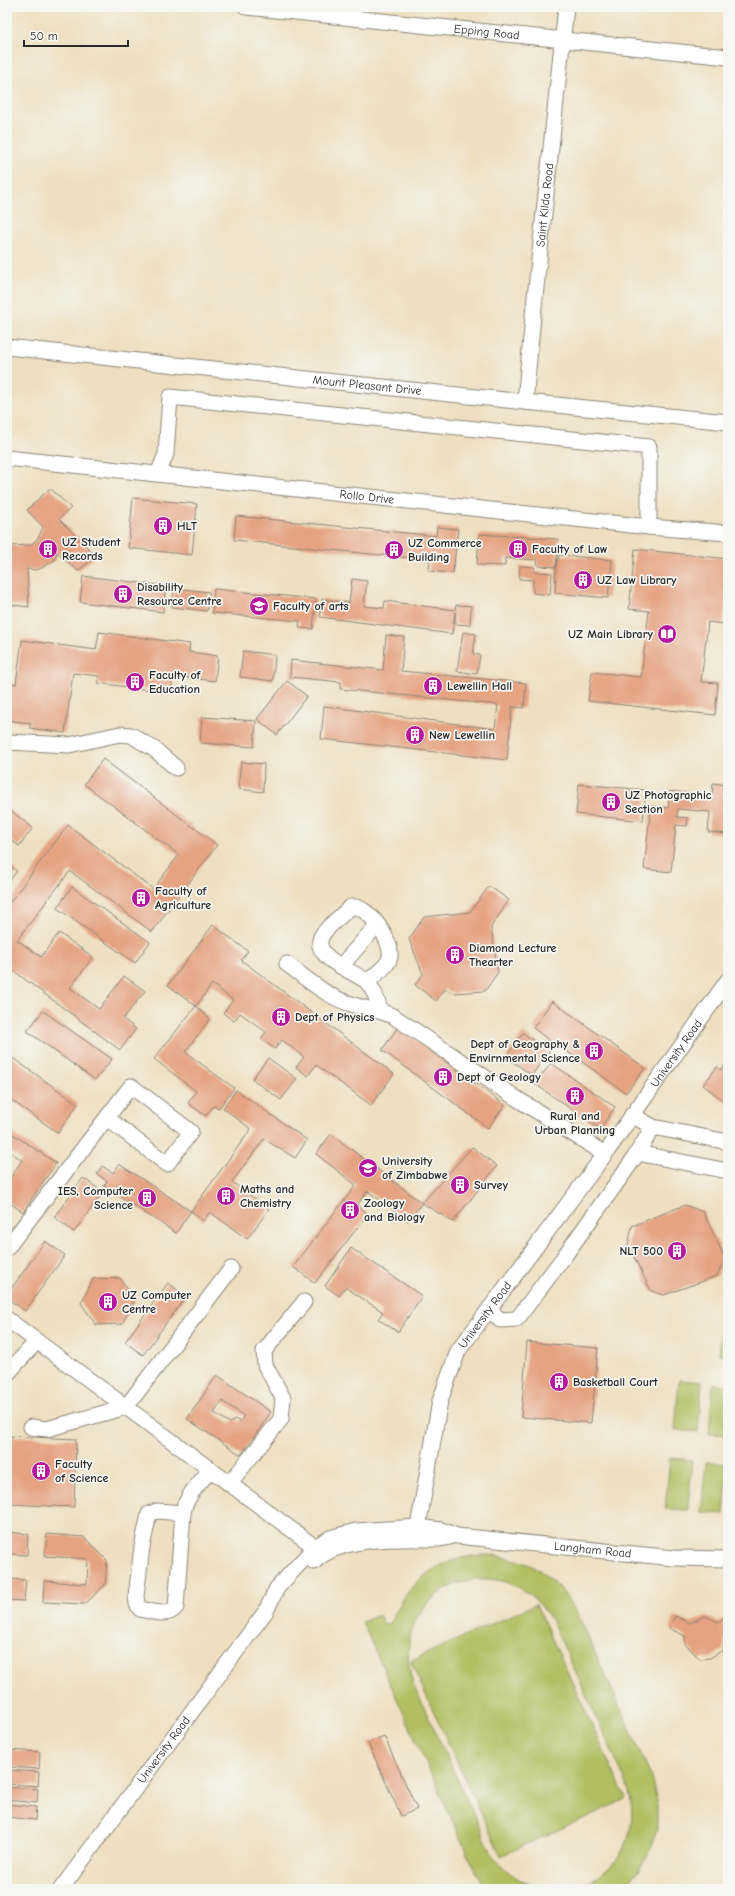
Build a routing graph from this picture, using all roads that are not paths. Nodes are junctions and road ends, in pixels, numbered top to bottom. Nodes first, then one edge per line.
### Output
1 (246, 7) edge
2 (566, 7) edge
3 (562, 39) junction
4 (728, 57) edge
5 (7, 347) edge
6 (525, 402) junction
7 (728, 422) edge
8 (7, 458) edge
9 (158, 474) junction
10 (649, 527) junction
11 (728, 533) edge
12 (7, 742) edge
13 (176, 768) dead end
14 (377, 925) junction
15 (287, 964) dead end
16 (341, 966) junction
17 (728, 980) edge
18 (367, 982) junction
19 (380, 1010) junction
20 (632, 1115) junction
21 (106, 1118) junction
22 (653, 1127) junction
23 (728, 1142) edge
24 (637, 1153) junction
25 (605, 1154) junction
26 (728, 1171) edge
27 (7, 1248) edge
28 (231, 1269) dead end
29 (304, 1302) dead end
30 (489, 1310) junction
31 (7, 1319) edge
32 (37, 1341) junction
33 (7, 1374) edge
34 (126, 1407) junction
35 (31, 1427) dead end
36 (210, 1470) junction
37 (229, 1484) junction
38 (183, 1513) junction
39 (418, 1533) junction
40 (318, 1551) junction
41 (728, 1559) edge
42 (61, 1889) edge

1 - 3 street, Epping Road
2 - 3 street, Saint Kilda Road
3 - 4 street, Epping Road
3 - 6 street, Saint Kilda Road
5 - 6 street, Mount Pleasant Drive
6 - 7 street, Mount Pleasant Drive
8 - 9 street, Rollo Drive
9 - 10 street, Rollo Drive
9 - 10 street
10 - 11 street, Rollo Drive
12 - 13 street
14 - 16 street
14 - 16 street
14 - 18 street
15 - 19 street
16 - 18 street
17 - 20 street, University Road
18 - 19 street
19 - 25 street
20 - 22 street
20 - 25 street, University Road
21 - 21 street
21 - 27 street
22 - 23 street
22 - 24 street
24 - 26 street
24 - 30 street
25 - 30 street, University Road
28 - 34 street
29 - 37 street
30 - 39 street, University Road
31 - 32 street
32 - 33 street
32 - 34 street
34 - 35 street
34 - 36 street
36 - 37 street
36 - 38 street
37 - 40 street
38 - 38 street
39 - 40 street, University Road
39 - 41 street, Langham Road
40 - 42 street, University Road

